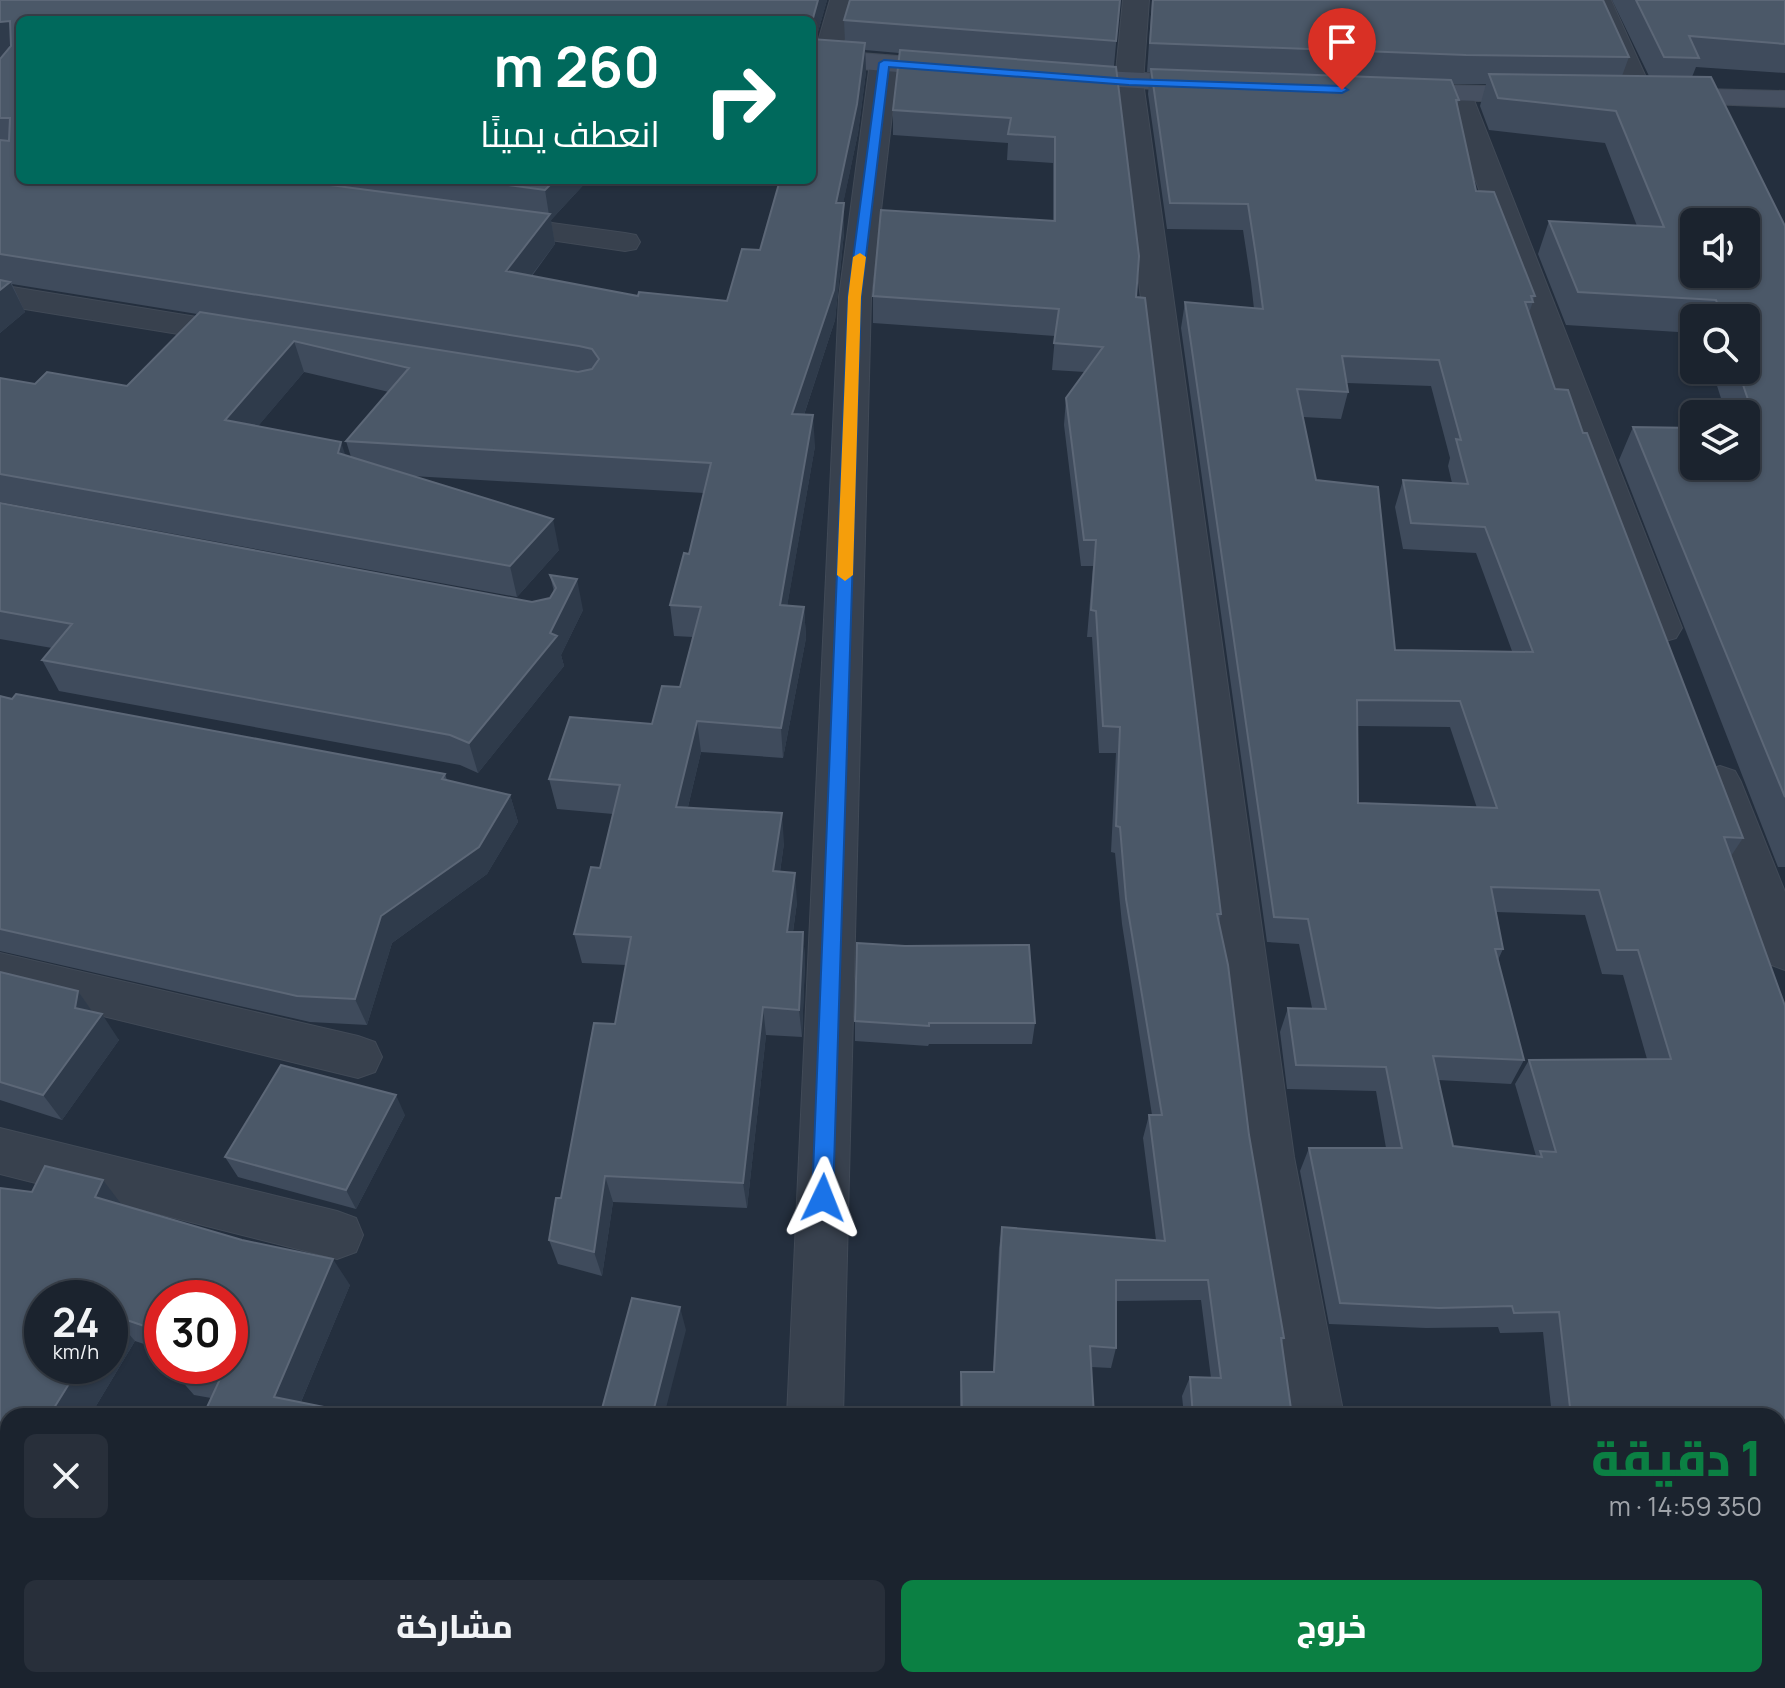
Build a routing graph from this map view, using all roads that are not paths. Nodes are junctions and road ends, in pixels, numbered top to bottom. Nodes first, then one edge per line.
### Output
1 (843, 0) edge
2 (1136, 0) edge
3 (1598, 0) edge
4 (819, 58) edge
5 (884, 63) junction
6 (991, 71) edge
7 (1037, 75) edge
8 (1129, 82) junction
9 (1229, 84) edge
10 (1366, 91) edge
11 (1458, 95) junction
12 (1564, 95) edge
13 (1610, 95) edge
14 (1640, 95) junction
15 (1784, 100) edge
16 (468, 221) edge
17 (625, 242) dead end
18 (0, 295) edge
19 (284, 341) edge
20 (1672, 655) edge
21 (1706, 744) edge
22 (1785, 951) edge
23 (0, 972) edge
24 (358, 1057) dead end
25 (0, 1151) edge
26 (337, 1235) dead end
27 (815, 1408) edge
28 (1315, 1408) edge

1 - 4 street
2 - 8 street
3 - 14 street
4 - 5 street
5 - 6 street
5 - 27 street
7 - 8 street
8 - 9 street
8 - 28 street
10 - 11 street
11 - 12 street
11 - 20 street
13 - 14 street
14 - 15 street
16 - 17 street
18 - 19 street
21 - 22 street
23 - 24 street
25 - 26 street

